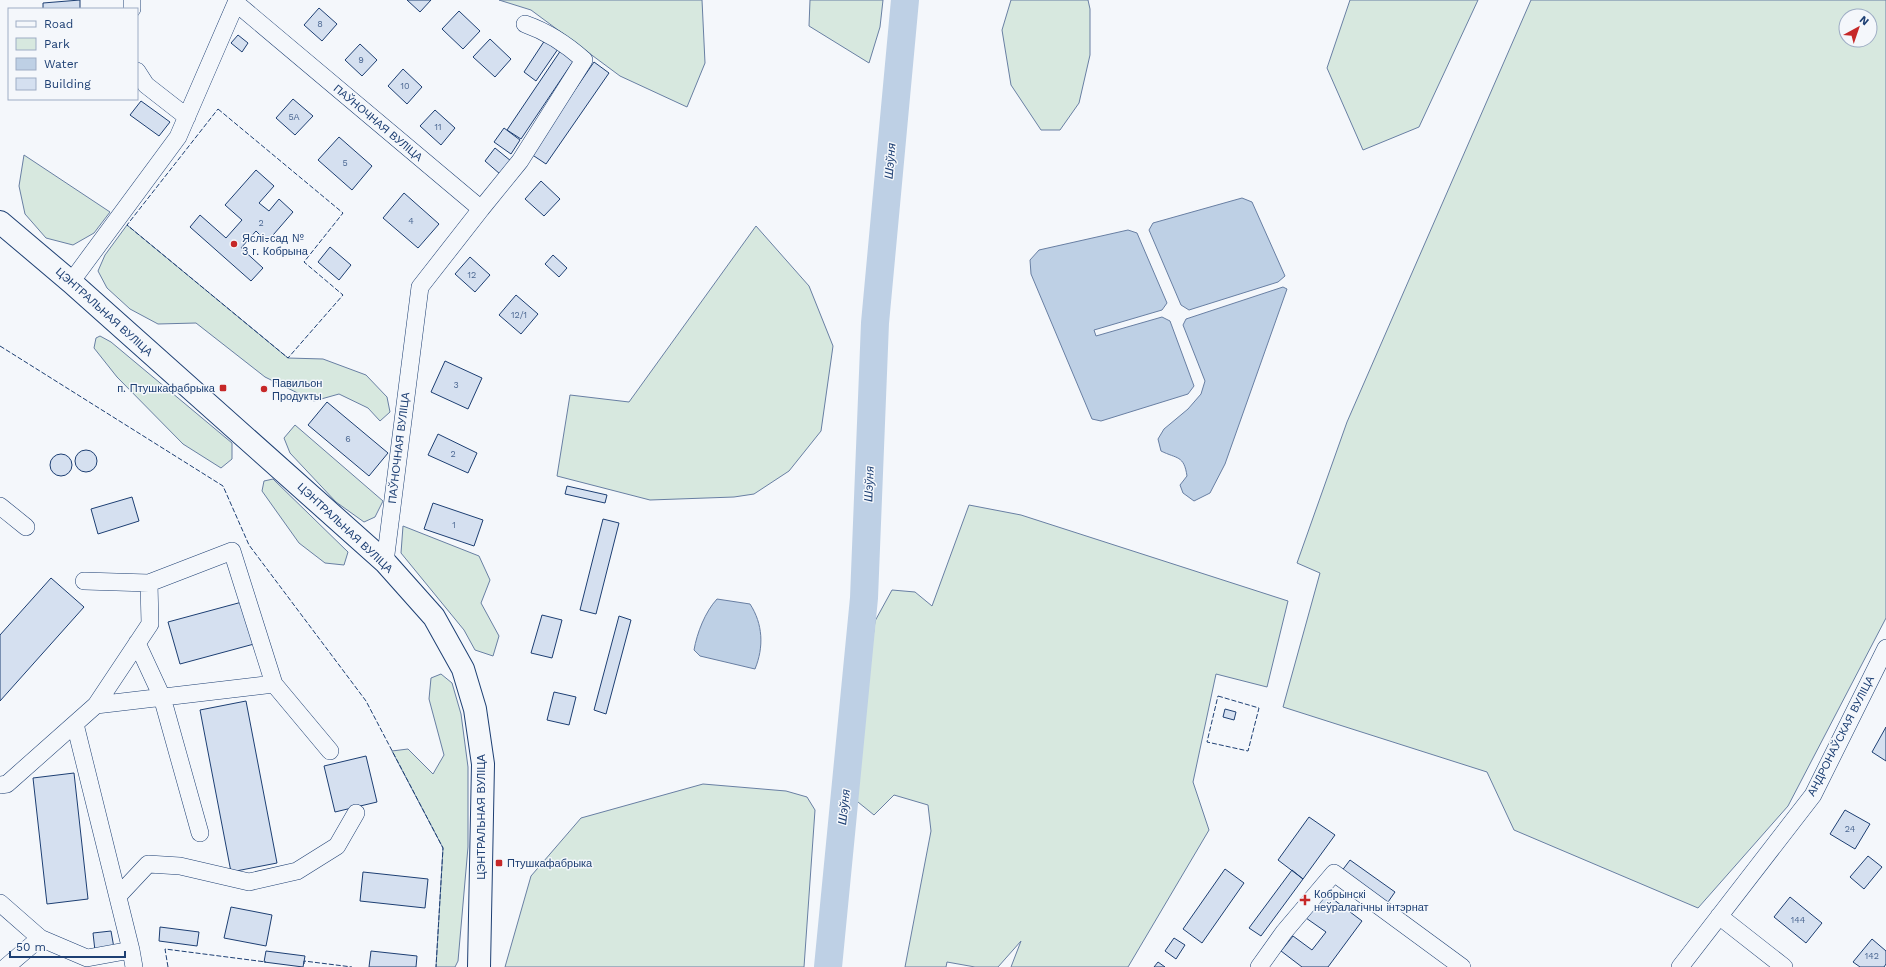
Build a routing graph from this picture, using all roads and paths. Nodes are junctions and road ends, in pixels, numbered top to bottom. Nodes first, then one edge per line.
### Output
1 (525, 24) dead end
2 (138, 73) edge
3 (186, 117) junction
4 (481, 209) junction
5 (0, 222) edge
6 (71, 282) junction
7 (0, 506) edge
8 (26, 528) dead end
9 (385, 562) junction
10 (84, 581) dead end
11 (149, 583) junction
12 (137, 643) junction
13 (1886, 648) edge
14 (274, 684) junction
15 (162, 697) junction
16 (96, 705) junction
17 (75, 724) junction
18 (330, 751) dead end
19 (0, 785) edge
20 (356, 813) dead end
21 (200, 833) dead end
22 (118, 896) junction
23 (0, 903) edge
24 (1719, 916) junction
25 (40, 938) junction
26 (131, 950) junction
27 (1442, 961) edge
28 (6, 967) edge
29 (134, 967) edge
30 (479, 967) edge
31 (1258, 967) edge
32 (1462, 967) edge
33 (1680, 967) edge
34 (1784, 967) edge

1 - 4 street
2 - 3 street
3 - 4 street, ПАЎНОЧНАЯ ВУЛІЦА
3 - 6 street, ПАЎНОЧНАЯ ВУЛІЦА
4 - 9 street, ПАЎНОЧНАЯ ВУЛІЦА
5 - 6 main road, ЦЭНТРАЛЬНАЯ ВУЛІЦА
6 - 9 main road, ЦЭНТРАЛЬНАЯ ВУЛІЦА
7 - 8 street
9 - 30 main road, ЦЭНТРАЛЬНАЯ ВУЛІЦА
10 - 11 street
11 - 12 street
11 - 14 street
12 - 15 street
12 - 16 street
13 - 24 street, АНДРОНАЎСКАЯ ВУЛІЦА
14 - 15 street
14 - 18 street
15 - 16 street
15 - 21 street
16 - 17 street
17 - 19 street
17 - 22 street
20 - 22 street
22 - 26 street
23 - 25 street
24 - 33 street
24 - 34 street
25 - 26 street
25 - 28 street
26 - 29 street
27 - 31 street
27 - 32 street

